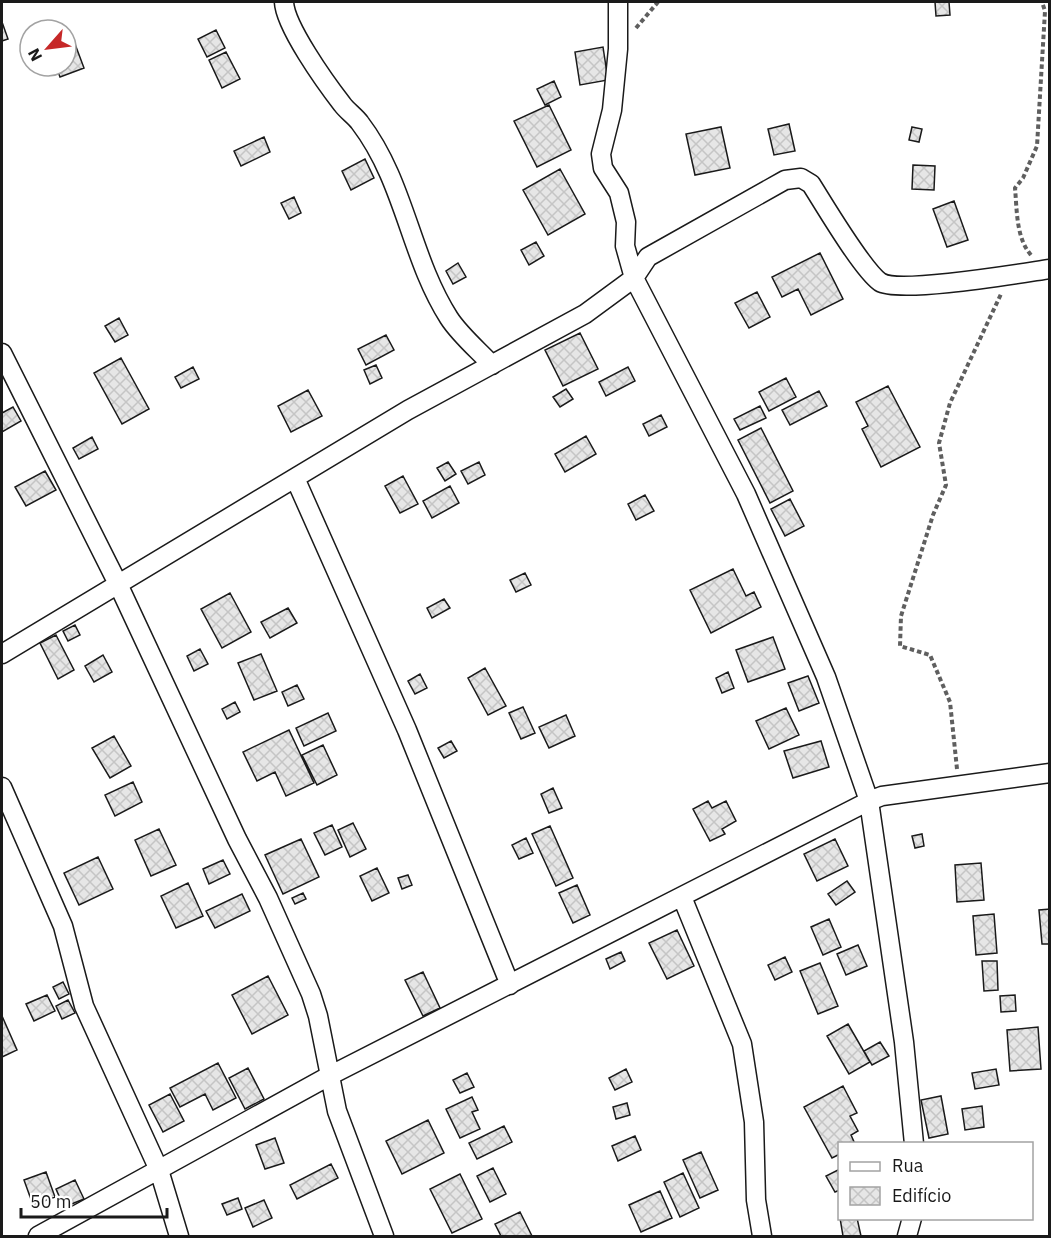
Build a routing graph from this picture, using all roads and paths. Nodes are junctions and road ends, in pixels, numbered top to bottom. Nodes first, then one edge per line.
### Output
1 (284, 2) edge
2 (618, 2) edge
3 (1042, 2) edge
4 (1046, 269) edge
5 (634, 278) junction
6 (1003, 290) dead end
7 (2, 353) edge
8 (492, 365) junction
9 (295, 478) junction
10 (118, 584) junction
11 (2, 654) edge
12 (1050, 773) edge
13 (958, 786) junction
14 (2, 787) edge
15 (868, 801) junction
16 (682, 897) junction
17 (510, 984) junction
18 (329, 1076) junction
19 (914, 1142) edge
20 (159, 1170) junction
21 (911, 1220) edge
22 (38, 1236) edge
23 (179, 1236) edge
24 (384, 1236) edge
25 (762, 1236) edge
26 (907, 1236) edge

1 - 8 street
2 - 5 street
3 - 4 path
4 - 5 street
5 - 8 street
5 - 15 street
6 - 13 path
7 - 10 street
8 - 9 street
9 - 10 street
9 - 17 street
10 - 11 street
10 - 18 street
12 - 13 street
13 - 15 street
14 - 20 street
15 - 16 street
15 - 19 street
16 - 17 street
16 - 25 street
17 - 18 street
18 - 20 street
18 - 24 street
20 - 22 street
20 - 23 street
21 - 26 street

